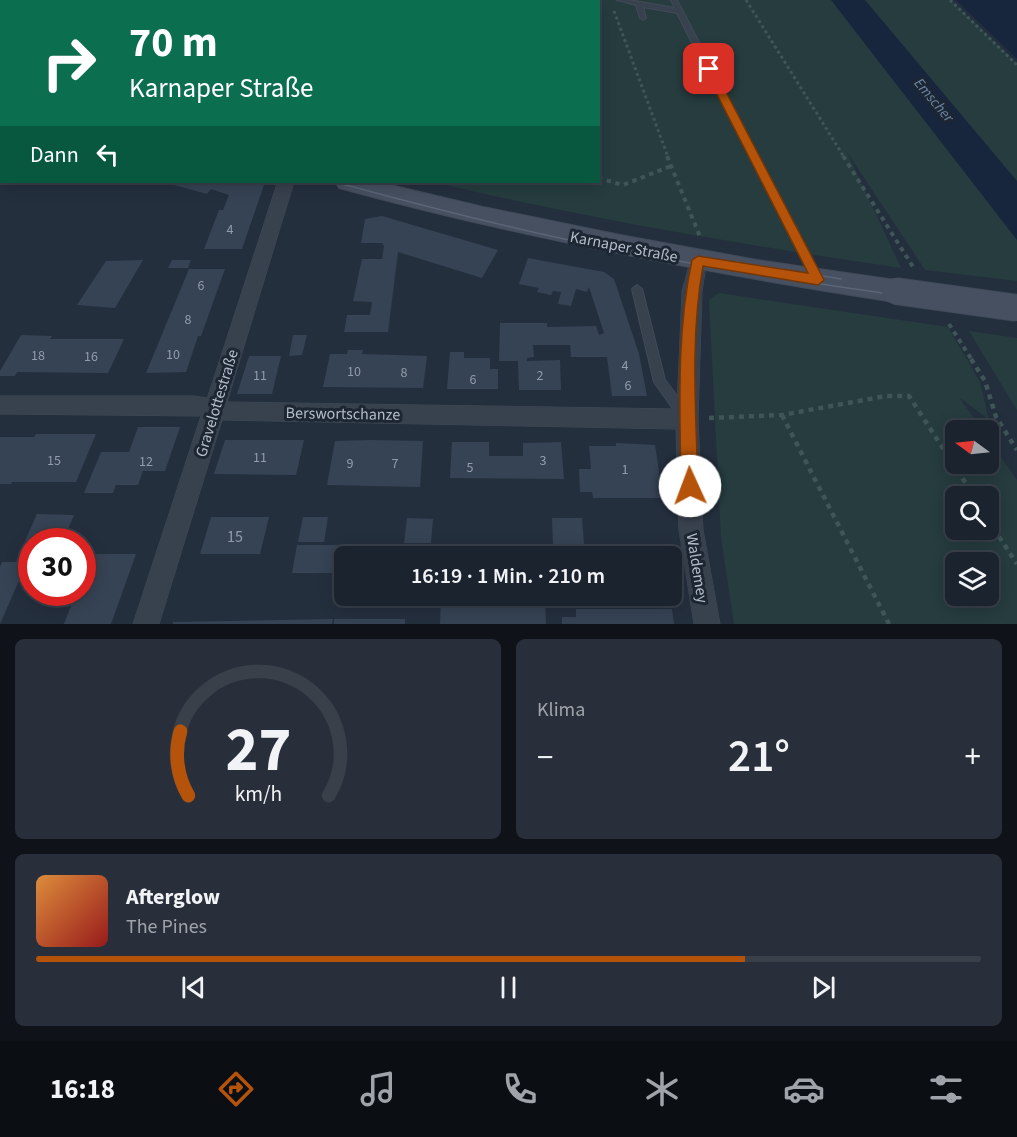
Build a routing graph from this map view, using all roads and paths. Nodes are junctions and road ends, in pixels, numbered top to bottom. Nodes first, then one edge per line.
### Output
1 (620, 0) edge
2 (674, 0) edge
3 (746, 0) edge
4 (950, 0) edge
5 (610, 2) dead end
6 (639, 4) junction
7 (679, 11) junction
8 (643, 18) dead end
9 (1017, 65) edge
10 (671, 166) junction
11 (600, 179) edge
12 (286, 183) edge
13 (358, 183) edge
14 (698, 260) junction
15 (918, 274) dead end
16 (818, 280) junction
17 (637, 290) dead end
18 (1017, 308) edge
19 (948, 323) dead end
20 (0, 405) edge
21 (215, 408) junction
22 (782, 415) junction
23 (687, 419) junction
24 (1017, 450) edge
25 (968, 486) edge
26 (999, 537) edge
27 (1017, 564) edge
28 (146, 624) edge
29 (707, 624) edge
30 (889, 624) edge

1 - 6 lane
2 - 7 lane
3 - 15 path
4 - 9 path
5 - 10 path
6 - 7 lane
6 - 8 lane
7 - 16 lane
10 - 11 path
10 - 14 path
12 - 21 street, Gravelottestraße
13 - 14 main road, Karnaper Straße
14 - 16 main road, Karnaper Straße
14 - 23 street, Waldemey
16 - 18 main road, Karnaper Straße, bridge
17 - 23 lane
19 - 24 path
20 - 21 street, Berswortschanze
21 - 23 street, Berswortschanze
21 - 28 street, Gravelottestraße
22 - 23 path
22 - 25 path
22 - 30 path
23 - 29 street, Waldemey
26 - 27 path

